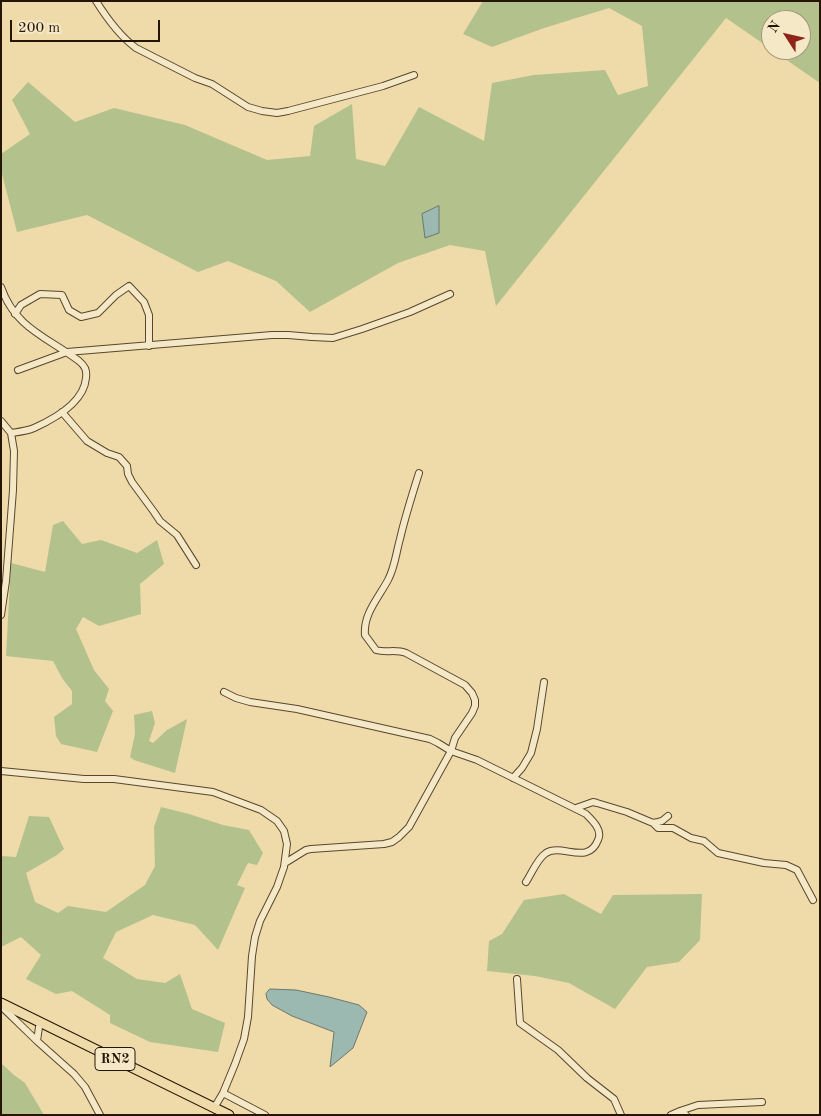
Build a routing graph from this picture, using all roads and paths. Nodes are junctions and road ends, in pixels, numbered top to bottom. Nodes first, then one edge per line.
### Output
1 (96, 1) edge
2 (414, 76) dead end
3 (1, 287) edge
4 (450, 294) dead end
5 (15, 314) junction
6 (149, 346) junction
7 (68, 352) junction
8 (18, 370) dead end
9 (62, 412) junction
10 (1, 421) edge
11 (11, 433) junction
12 (419, 473) dead end
13 (196, 565) dead end
14 (1, 615) edge
15 (544, 682) dead end
16 (224, 692) dead end
17 (451, 751) junction
18 (1, 771) edge
19 (512, 778) junction
20 (576, 808) junction
21 (668, 816) dead end
22 (653, 822) junction
23 (285, 862) junction
24 (526, 882) dead end
25 (813, 900) dead end
26 (517, 979) dead end
27 (1, 1004) edge
28 (42, 1023) junction
29 (37, 1041) junction
30 (223, 1093) junction
31 (762, 1102) dead end
32 (214, 1108) junction
33 (683, 1113) edge
34 (100, 1115) edge
35 (229, 1115) edge
36 (265, 1115) edge
37 (621, 1115) edge
38 (671, 1115) edge

1 - 2 street
3 - 5 street
4 - 6 street
5 - 6 street
5 - 7 street
6 - 7 street
7 - 8 street
7 - 9 street
9 - 11 street
9 - 13 street
10 - 11 street
11 - 14 street
12 - 17 street
15 - 19 street
16 - 17 street
17 - 19 street
17 - 23 street
18 - 23 street
19 - 20 street
20 - 22 street
20 - 24 street
21 - 22 street
22 - 25 street
23 - 30 street
26 - 37 street
27 - 28 highway, RN2
27 - 29 street
28 - 29 street
28 - 32 highway, RN2
29 - 34 street
30 - 32 street
30 - 36 street
31 - 33 street
32 - 35 highway, RN2
33 - 38 street

